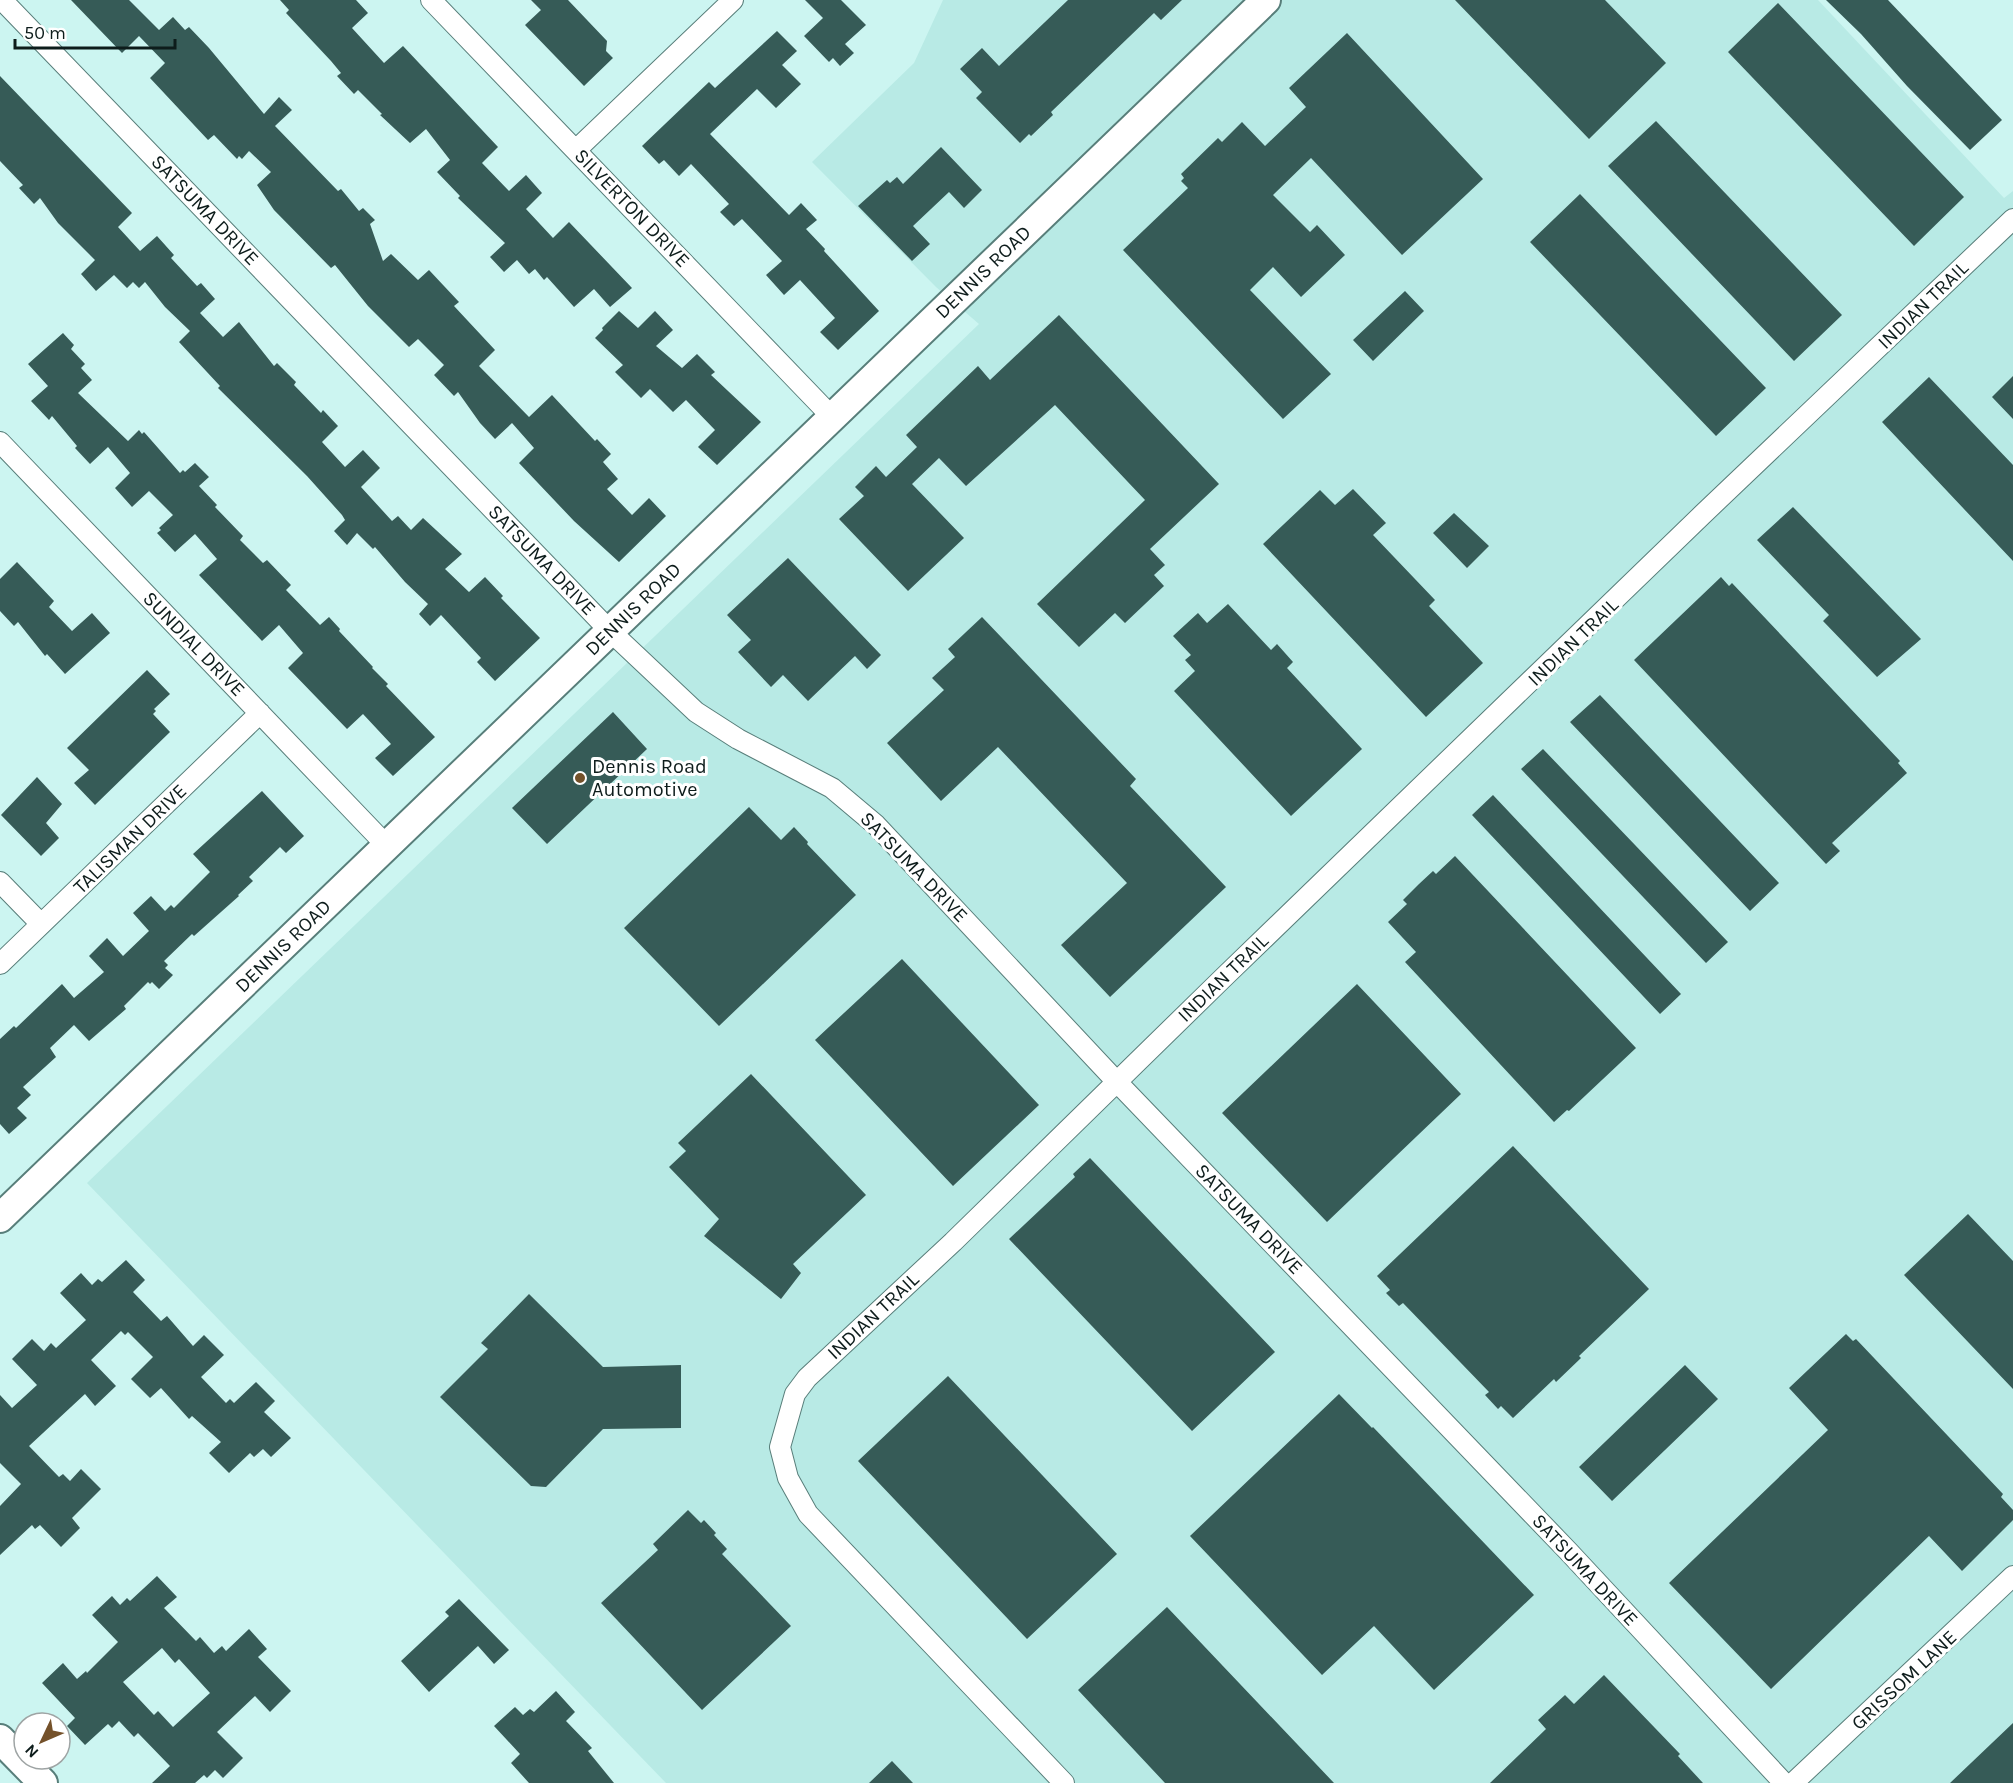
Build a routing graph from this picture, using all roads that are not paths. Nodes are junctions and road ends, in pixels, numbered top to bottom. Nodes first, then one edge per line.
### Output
1 (3, 0) edge
2 (431, 0) edge
3 (733, 0) edge
4 (1266, 0) edge
5 (576, 150) junction
6 (2013, 219) edge
7 (832, 417) junction
8 (0, 442) edge
9 (610, 631) junction
10 (260, 713) junction
11 (387, 846) junction
12 (0, 882) edge
13 (41, 924) junction
14 (0, 964) edge
15 (1116, 1081) junction
16 (0, 1218) edge
17 (2013, 1576) edge
18 (0, 1739) edge
19 (43, 1783) edge
20 (1064, 1783) edge
21 (1784, 1783) edge
22 (1793, 1783) edge

1 - 9 street, SATSUMA DRIVE
2 - 5 street, SILVERTON DRIVE
3 - 5 street
4 - 7 street, DENNIS ROAD
5 - 7 street, SILVERTON DRIVE
6 - 15 street, INDIAN TRAIL
7 - 9 street, DENNIS ROAD
8 - 10 street, SUNDIAL DRIVE
9 - 11 street, DENNIS ROAD
9 - 15 street, SATSUMA DRIVE
10 - 11 street, SUNDIAL DRIVE
10 - 13 street, TALISMAN DRIVE
11 - 16 street, DENNIS ROAD
12 - 13 street
13 - 14 street, TALISMAN DRIVE
15 - 20 street, INDIAN TRAIL
15 - 21 street, SATSUMA DRIVE
17 - 22 street, GRISSOM LANE
18 - 19 street

